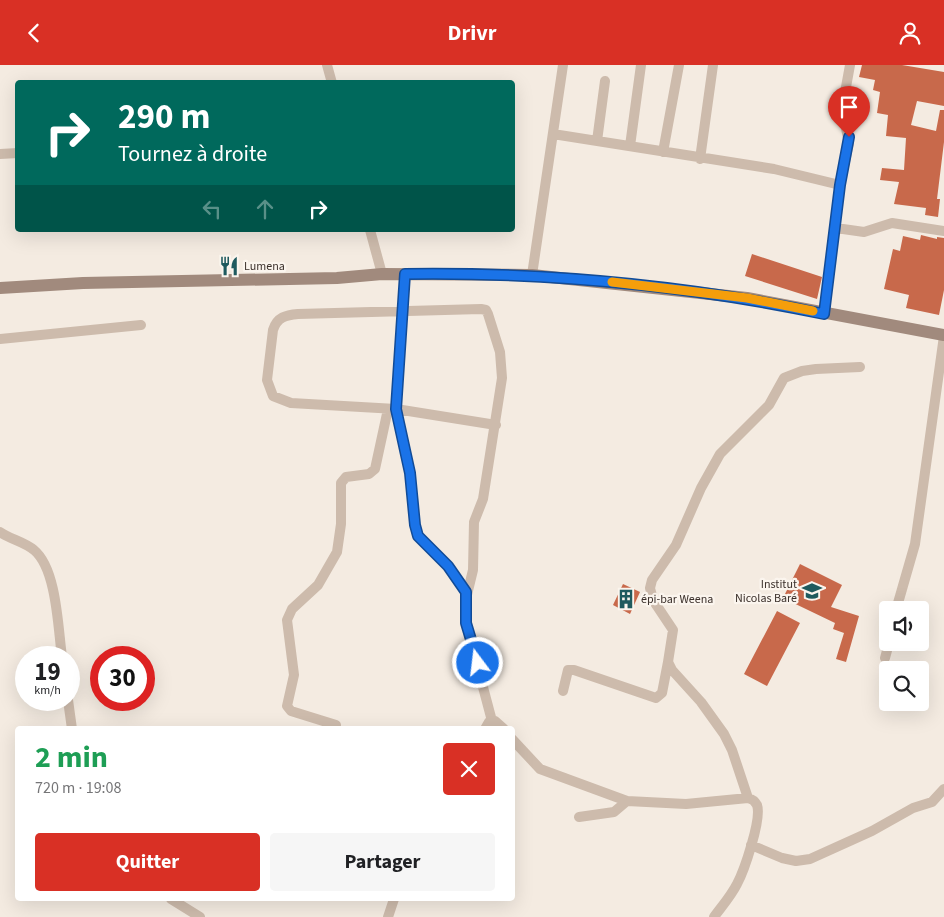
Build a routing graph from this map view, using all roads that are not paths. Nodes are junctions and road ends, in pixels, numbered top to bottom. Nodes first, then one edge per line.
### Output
1 (327, 65) edge
2 (563, 65) edge
3 (641, 65) edge
4 (679, 65) edge
5 (713, 65) edge
6 (850, 65) edge
7 (331, 80) edge
8 (605, 81) dead end
9 (553, 134) junction
10 (597, 141) junction
11 (630, 147) junction
12 (663, 152) junction
13 (15, 153) edge
14 (0, 154) edge
15 (700, 159) junction
16 (840, 185) junction
17 (836, 229) junction
18 (944, 231) edge
19 (371, 232) edge
20 (382, 274) junction
21 (405, 274) junction
22 (532, 275) junction
23 (0, 286) edge
24 (402, 313) junction
25 (824, 314) junction
26 (141, 325) dead end
27 (944, 336) edge
28 (0, 339) edge
29 (860, 367) dead end
30 (392, 409) junction
31 (496, 425) junction
32 (0, 532) edge
33 (466, 592) junction
34 (899, 601) edge
35 (60, 646) edge
36 (887, 651) edge
37 (885, 658) dead end
38 (668, 662) junction
39 (563, 691) dead end
40 (70, 711) edge
41 (336, 725) dead end
42 (488, 725) edge
43 (72, 726) edge
44 (501, 726) edge
45 (515, 742) edge
46 (944, 789) edge
47 (748, 798) junction
48 (627, 801) junction
49 (578, 817) dead end
50 (751, 845) junction
51 (174, 901) edge
52 (393, 901) edge
53 (200, 917) edge
54 (388, 917) edge
55 (714, 917) edge

1 - 7 street
2 - 9 street
3 - 11 street
4 - 12 street
5 - 15 street
6 - 16 street
8 - 10 street
9 - 10 street
9 - 22 street
10 - 11 street
11 - 12 street
12 - 15 street
13 - 14 street
15 - 16 street
16 - 17 street
17 - 18 street
17 - 25 street
19 - 20 street
20 - 21 main road
20 - 23 main road
21 - 22 main road
21 - 24 street
22 - 25 main road
24 - 30 street
24 - 30 street
24 - 31 street
25 - 27 main road
26 - 28 street
27 - 34 street
29 - 38 street
30 - 31 street
30 - 33 street
30 - 41 street
31 - 33 street
32 - 35 street
33 - 42 street
36 - 37 street
38 - 39 street
38 - 47 street
40 - 43 street
42 - 44 street
45 - 48 street
46 - 50 street
47 - 48 street
47 - 50 street
48 - 49 street
50 - 55 street
51 - 53 street
52 - 54 street

